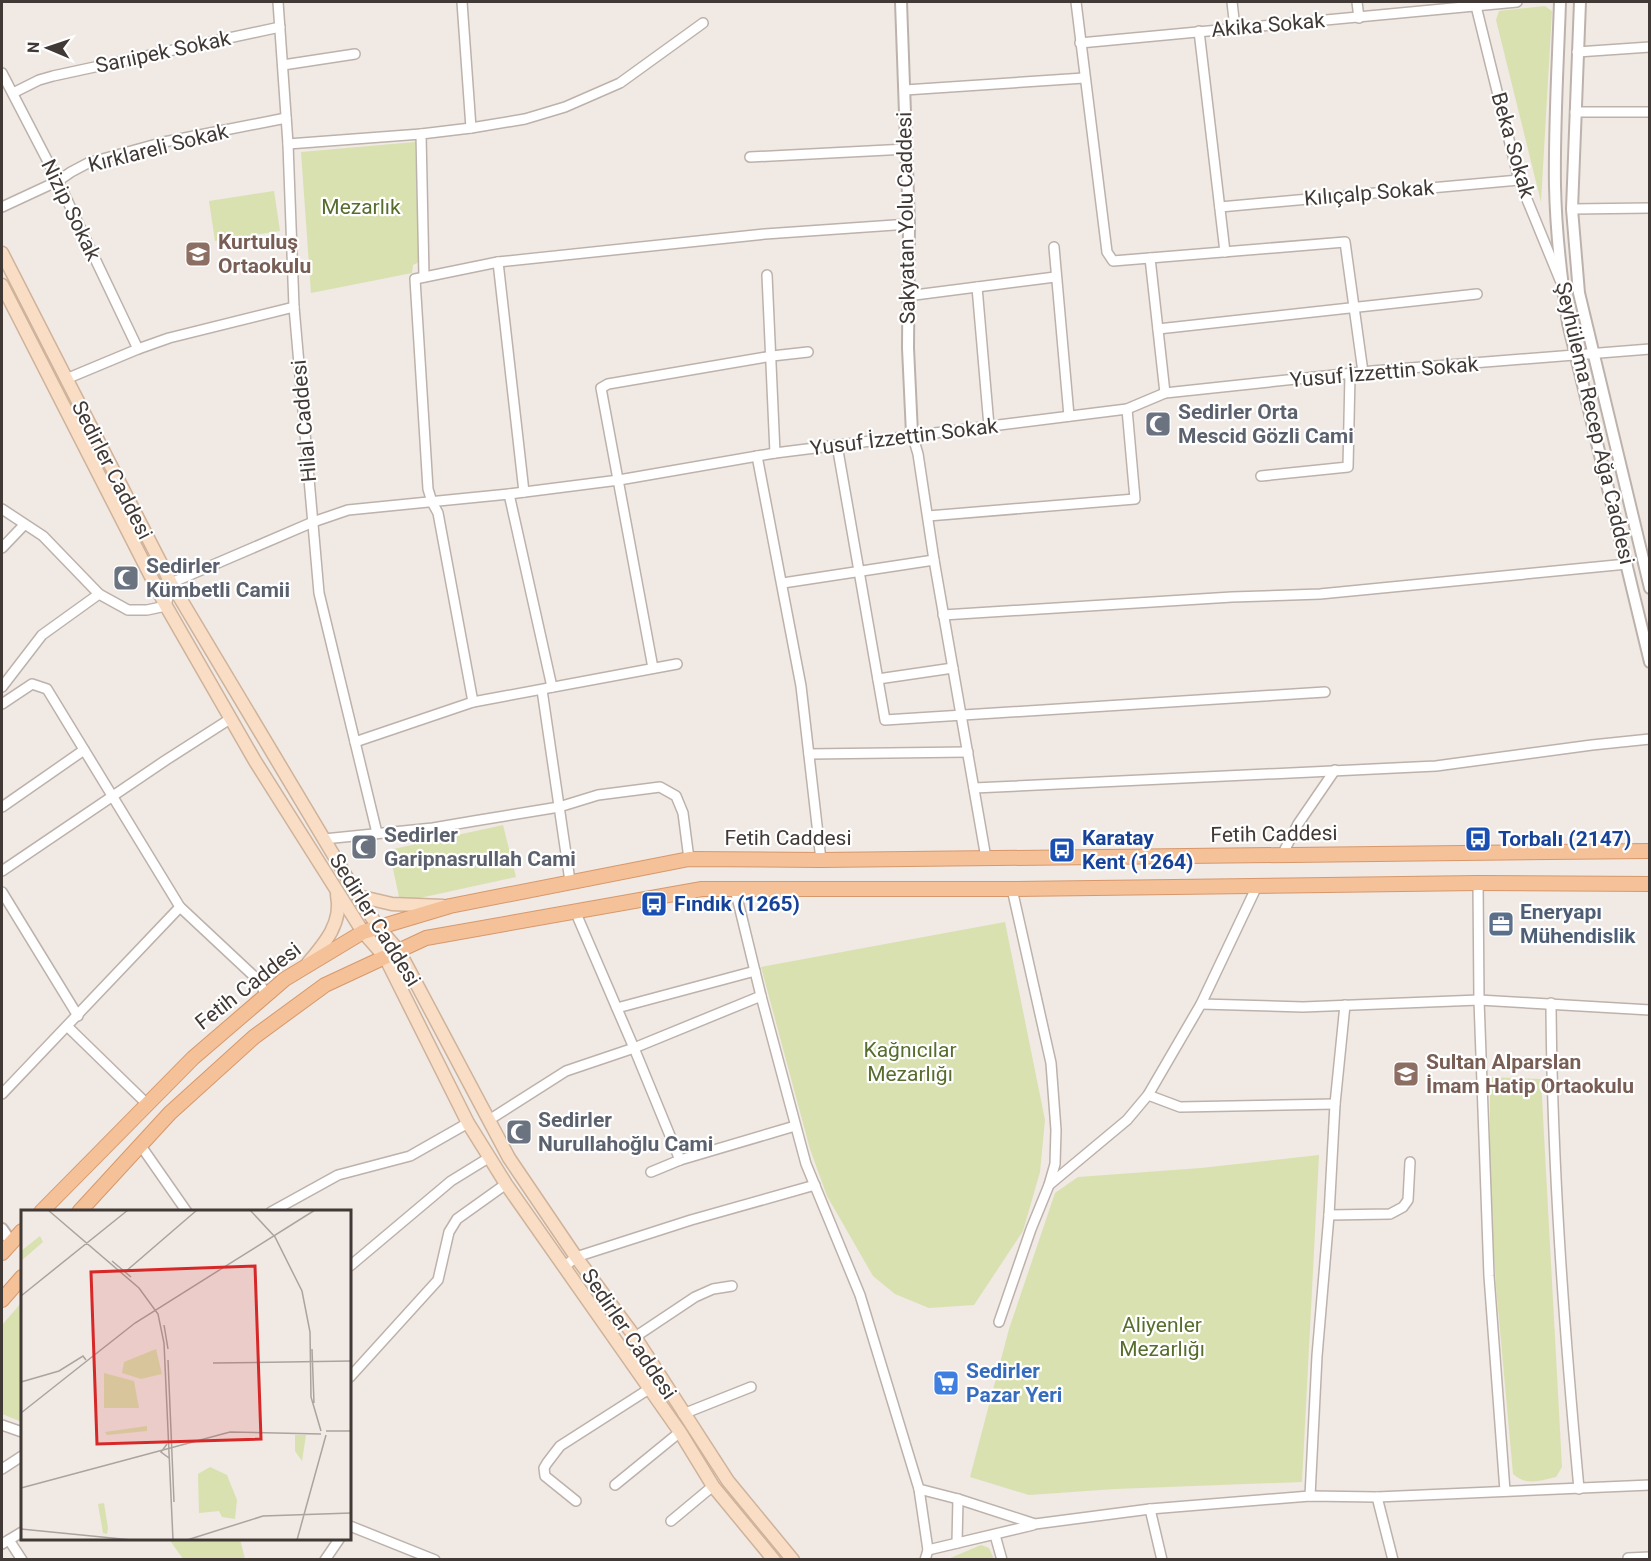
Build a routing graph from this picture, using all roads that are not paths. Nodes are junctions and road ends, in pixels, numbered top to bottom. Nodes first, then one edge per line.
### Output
1 (278, 2) edge
2 (462, 2) edge
3 (901, 2) edge
4 (1076, 2) edge
5 (1232, 2) edge
6 (1356, 2) edge
7 (1517, 2) edge
8 (1560, 2) edge
9 (1580, 2) edge
10 (1475, 3) edge
11 (1359, 18) junction
12 (702, 23) dead end
13 (280, 27) junction
14 (1235, 28) junction
15 (1199, 32) junction
16 (1080, 43) junction
17 (1650, 46) edge
18 (1577, 52) junction
19 (355, 54) dead end
20 (283, 64) junction
21 (2, 73) edge
22 (1084, 78) junction
23 (905, 90) junction
24 (13, 93) junction
25 (1575, 112) junction
26 (1650, 112) edge
27 (286, 118) junction
28 (471, 128) junction
29 (421, 134) junction
30 (288, 144) junction
31 (907, 149) junction
32 (750, 157) dead end
33 (1519, 180) junction
34 (58, 182) junction
35 (2, 207) edge
36 (1220, 207) junction
37 (1650, 208) edge
38 (1572, 209) junction
39 (909, 224) junction
40 (1054, 248) dead end
41 (1226, 252) junction
42 (2, 253) edge
43 (1150, 258) junction
44 (498, 262) junction
45 (767, 275) dead end
46 (424, 276) junction
47 (1055, 277) junction
48 (1562, 284) junction
49 (2, 285) edge
50 (978, 287) junction
51 (1477, 294) dead end
52 (908, 296) junction
53 (294, 307) junction
54 (1354, 308) junction
55 (1158, 329) junction
56 (138, 349) junction
57 (1650, 350) edge
58 (808, 352) dead end
59 (1594, 355) junction
60 (772, 356) junction
61 (1576, 357) junction
62 (1363, 372) junction
63 (1350, 374) junction
64 (66, 379) junction
65 (1165, 393) junction
66 (1127, 409) junction
67 (1069, 416) junction
68 (989, 426) junction
69 (912, 434) junction
70 (837, 445) junction
71 (775, 453) junction
72 (757, 456) junction
73 (1261, 476) dead end
74 (619, 480) junction
75 (524, 492) junction
76 (509, 494) junction
77 (432, 502) junction
78 (2, 509) edge
79 (928, 516) junction
80 (313, 522) junction
81 (24, 525) junction
82 (2, 548) edge
83 (1646, 557) edge
84 (934, 560) junction
85 (1627, 564) junction
86 (859, 571) junction
87 (171, 583) junction
88 (783, 583) junction
89 (1650, 588) edge
90 (99, 594) junction
91 (166, 606) junction
92 (944, 615) junction
93 (1650, 662) edge
94 (677, 664) dead end
95 (653, 668) junction
96 (953, 668) junction
97 (878, 679) junction
98 (2, 687) edge
99 (552, 687) junction
100 (542, 690) junction
101 (1325, 692) dead end
102 (473, 702) junction
103 (2, 704) edge
104 (961, 715) junction
105 (230, 719) junction
106 (1650, 739) edge
107 (355, 741) junction
108 (84, 750) junction
109 (968, 752) junction
110 (809, 754) junction
111 (1335, 770) junction
112 (974, 788) junction
113 (111, 797) junction
114 (2, 807) edge
115 (559, 807) junction
116 (377, 833) junction
117 (324, 838) junction
118 (1650, 839) edge
119 (1650, 851) edge
120 (1625, 852) junction
121 (1282, 855) junction
122 (689, 858) junction
123 (986, 858) junction
124 (821, 860) junction
125 (2, 871) edge
126 (570, 881) junction
127 (1478, 883) junction
128 (1649, 883) edge
129 (1257, 886) junction
130 (735, 889) junction
131 (1012, 889) junction
132 (336, 891) junction
133 (2, 892) edge
134 (358, 896) junction
135 (450, 906) junction
136 (180, 907) junction
137 (574, 911) junction
138 (378, 927) junction
139 (363, 933) junction
140 (399, 951) junction
141 (385, 957) junction
142 (306, 966) junction
143 (755, 971) junction
144 (267, 996) junction
145 (761, 996) junction
146 (1479, 1000) junction
147 (1551, 1003) junction
148 (1201, 1004) junction
149 (1345, 1005) junction
150 (617, 1008) junction
151 (1650, 1010) edge
152 (78, 1016) junction
153 (68, 1027) junction
154 (634, 1048) junction
155 (2, 1094) edge
156 (1148, 1095) junction
157 (146, 1103) junction
158 (1335, 1104) junction
159 (489, 1120) junction
160 (468, 1123) junction
161 (795, 1126) junction
162 (141, 1146) junction
163 (490, 1157) junction
164 (680, 1160) junction
165 (1410, 1162) dead end
166 (651, 1172) dead end
167 (79, 1173) junction
168 (506, 1184) junction
169 (815, 1185) junction
170 (1049, 1185) junction
171 (96, 1191) junction
172 (44, 1210) edge
173 (81, 1210) edge
174 (186, 1210) edge
175 (275, 1210) edge
176 (1329, 1215) junction
177 (2, 1229) edge
178 (21, 1232) edge
179 (11, 1242) junction
180 (2, 1253) edge
181 (576, 1257) junction
182 (351, 1265) edge
183 (564, 1267) junction
184 (21, 1278) edge
185 (732, 1286) dead end
186 (2, 1300) edge
187 (999, 1322) dead end
188 (635, 1337) junction
189 (351, 1376) edge
190 (751, 1387) dead end
191 (649, 1389) junction
192 (683, 1414) junction
193 (2, 1425) edge
194 (21, 1432) edge
195 (680, 1432) junction
196 (21, 1457) edge
197 (2, 1469) edge
198 (615, 1485) dead end
199 (1650, 1485) edge
200 (713, 1486) junction
201 (919, 1489) junction
202 (1579, 1489) junction
203 (1505, 1491) junction
204 (1310, 1496) junction
205 (1377, 1497) junction
206 (958, 1499) junction
207 (576, 1501) dead end
208 (1150, 1509) junction
209 (670, 1521) dead end
210 (1035, 1524) junction
211 (351, 1526) edge
212 (21, 1533) edge
213 (995, 1534) junction
214 (339, 1540) edge
215 (5, 1542) edge
216 (957, 1543) junction
217 (927, 1555) edge
218 (1650, 1557) edge
219 (1628, 1558) edge
220 (22, 1560) edge
221 (325, 1560) edge
222 (435, 1560) edge
223 (774, 1560) edge
224 (793, 1560) edge
225 (1002, 1560) edge
226 (1162, 1560) edge
227 (1393, 1560) edge

1 - 13 street, Hilal Caddesi
2 - 28 street
3 - 23 street, Sakyatan Yolu Caddesi
4 - 16 street
5 - 14 street
6 - 11 street
7 - 10 street, Akika Sokak
8 - 48 street, Şeyhülema Recep Ağa Caddesi
9 - 18 street, Şeyhülema Recep Ağa Caddesi
10 - 11 street, Akika Sokak
10 - 33 street, Beka Sokak
11 - 14 street, Akika Sokak
12 - 28 street
13 - 20 street, Hilal Caddesi
13 - 24 street, Sarıipek Sokak
14 - 15 street, Akika Sokak
15 - 16 street, Akika Sokak
15 - 36 street, Akika Sokak
16 - 22 street
17 - 18 street
18 - 25 street, Şeyhülema Recep Ağa Caddesi
19 - 20 street
20 - 27 street, Hilal Caddesi
21 - 24 street, Nizip Sokak
22 - 23 street
22 - 43 street
23 - 31 street, Sakyatan Yolu Caddesi
24 - 34 street, Nizip Sokak
25 - 26 street
25 - 38 street, Şeyhülema Recep Ağa Caddesi
27 - 30 street, Hilal Caddesi
27 - 34 street, Kırklareli Sokak
28 - 29 street
29 - 30 street
29 - 46 street
30 - 53 street, Hilal Caddesi
31 - 32 street
31 - 39 street, Sakyatan Yolu Caddesi
33 - 36 street, Kılıçalp Sokak
33 - 48 street, Beka Sokak
34 - 35 street, Kırklareli Sokak
34 - 56 street, Nizip Sokak
36 - 41 street, Akika Sokak
37 - 38 street
38 - 59 street, Şeyhülema Recep Ağa Caddesi
39 - 44 street
39 - 52 street, Sakyatan Yolu Caddesi
40 - 47 street
41 - 43 street
41 - 54 street
42 - 64 main road, Sedirler Caddesi
43 - 55 street
44 - 46 street
44 - 75 street
45 - 60 street
46 - 77 street
47 - 50 street
47 - 67 street
48 - 61 street, Şeyhülema Recep Ağa Caddesi
49 - 91 main road, Sedirler Caddesi
50 - 52 street
50 - 68 street
51 - 54 street
52 - 69 street, Sakyatan Yolu Caddesi
53 - 56 street
53 - 80 street, Hilal Caddesi
54 - 55 street
54 - 62 street
55 - 65 street
56 - 64 street
57 - 59 street, Yusuf İzzettin Sokak
58 - 60 street
59 - 61 street, Yusuf İzzettin Sokak
59 - 83 street, Şeyhülema Recep Ağa Caddesi
60 - 71 street
60 - 74 street
61 - 62 street, Yusuf İzzettin Sokak
61 - 85 street, Şeyhülema Recep Ağa Caddesi
62 - 63 street, Yusuf İzzettin Sokak
63 - 65 street, Yusuf İzzettin Sokak
63 - 73 street
64 - 87 main road, Sedirler Caddesi
65 - 66 street, Yusuf İzzettin Sokak
66 - 67 street, Yusuf İzzettin Sokak
66 - 79 street
67 - 68 street, Yusuf İzzettin Sokak
68 - 69 street, Yusuf İzzettin Sokak
69 - 70 street, Yusuf İzzettin Sokak
69 - 79 street
70 - 71 street, Yusuf İzzettin Sokak
70 - 86 street
71 - 72 street, Yusuf İzzettin Sokak
72 - 74 street, Yusuf İzzettin Sokak
72 - 88 street
74 - 75 street, Yusuf İzzettin Sokak
74 - 95 street
75 - 76 street, Yusuf İzzettin Sokak
76 - 77 street, Yusuf İzzettin Sokak
76 - 99 street
77 - 80 street, Yusuf İzzettin Sokak
77 - 102 street
78 - 81 street
79 - 84 street
80 - 87 street, Yusuf İzzettin Sokak
80 - 107 street, Hilal Caddesi
81 - 82 street
81 - 90 street
83 - 89 street, Şeyhülema Recep Ağa Caddesi
84 - 86 street
84 - 92 street
85 - 92 street
85 - 93 street, Şeyhülema Recep Ağa Caddesi
86 - 88 street
86 - 97 street
87 - 91 street
87 - 117 main road, Sedirler Caddesi
88 - 110 street
90 - 91 street
90 - 98 street
91 - 105 main road, Sedirler Caddesi
92 - 96 street
94 - 95 street
95 - 99 street
96 - 97 street
96 - 104 street
97 - 104 street
99 - 100 street
100 - 102 street
100 - 115 street
101 - 104 street
102 - 107 street
103 - 108 street
104 - 109 street
105 - 113 street
105 - 132 main road, Sedirler Caddesi
106 - 111 street
107 - 116 street, Hilal Caddesi
108 - 113 street
108 - 114 street
109 - 110 street
109 - 112 street
110 - 124 street
111 - 112 street
111 - 121 street
112 - 123 street
113 - 125 street
113 - 136 street
115 - 116 street
115 - 122 street
115 - 126 street
116 - 117 street
117 - 134 main road, Sedirler Caddesi
118 - 120 main road
119 - 120 main road, Fetih Caddesi
120 - 121 main road, Fetih Caddesi
121 - 123 main road, Fetih Caddesi
122 - 124 main road, Fetih Caddesi
122 - 126 main road, Fetih Caddesi
123 - 124 main road, Fetih Caddesi
126 - 135 main road, Fetih Caddesi
127 - 128 main road, Fetih Caddesi
127 - 129 main road, Fetih Caddesi
127 - 146 street
129 - 131 main road, Fetih Caddesi
129 - 148 street
130 - 131 main road, Fetih Caddesi
130 - 137 main road, Fetih Caddesi
130 - 143 street
131 - 170 street
132 - 139 main road, Sedirler Caddesi
132 - 142 main road
133 - 152 street
134 - 135 main road
134 - 138 main road, Sedirler Caddesi
135 - 138 main road, Fetih Caddesi
136 - 144 street
136 - 152 street
137 - 140 main road, Fetih Caddesi
137 - 150 street
138 - 139 main road, Fetih Caddesi
138 - 140 main road, Sedirler Caddesi
139 - 141 main road, Sedirler Caddesi
139 - 142 main road, Fetih Caddesi
140 - 141 main road, Fetih Caddesi
140 - 159 main road, Sedirler Caddesi
141 - 160 main road, Sedirler Caddesi
141 - 162 main road, Fetih Caddesi
142 - 144 main road, Fetih Caddesi
143 - 145 street
143 - 150 street
144 - 157 main road, Fetih Caddesi
145 - 154 street
145 - 161 street
146 - 147 street
146 - 149 street
146 - 203 street
147 - 151 street
147 - 202 street
148 - 149 street
148 - 156 street
149 - 158 street
150 - 154 street
152 - 153 street
153 - 155 street
153 - 157 street
154 - 159 street
154 - 164 street
156 - 158 street
156 - 170 street
157 - 167 main road, Fetih Caddesi
158 - 176 street
159 - 181 main road, Sedirler Caddesi
160 - 163 main road, Sedirler Caddesi
160 - 175 street
161 - 164 street
161 - 169 street
162 - 171 main road, Fetih Caddesi
162 - 174 street
163 - 168 main road, Sedirler Caddesi
163 - 182 street
164 - 166 street
165 - 176 street
167 - 171 main road
167 - 172 main road, Fetih Caddesi
168 - 183 main road, Sedirler Caddesi
168 - 189 street
169 - 181 street
169 - 201 street
170 - 187 street
171 - 173 main road, Fetih Caddesi
176 - 204 street
177 - 179 street
178 - 179 main road
179 - 180 main road
181 - 183 street
181 - 188 main road, Sedirler Caddesi
183 - 191 main road, Sedirler Caddesi
184 - 186 main road
185 - 188 street
188 - 192 main road, Sedirler Caddesi
190 - 192 street
191 - 195 main road, Sedirler Caddesi
191 - 207 street
192 - 224 main road, Sedirler Caddesi
193 - 194 street
195 - 198 street
195 - 200 main road, Sedirler Caddesi
196 - 197 street
199 - 202 street
200 - 209 street
200 - 223 main road, Sedirler Caddesi
201 - 206 street
201 - 217 street
202 - 203 street
203 - 205 street
204 - 205 street
204 - 208 street
205 - 227 street
206 - 210 street
206 - 216 street
208 - 210 street
208 - 226 street
210 - 213 street
211 - 222 street
212 - 215 street
213 - 216 street
213 - 225 street
214 - 221 street
215 - 220 street
216 - 217 street
218 - 219 street

